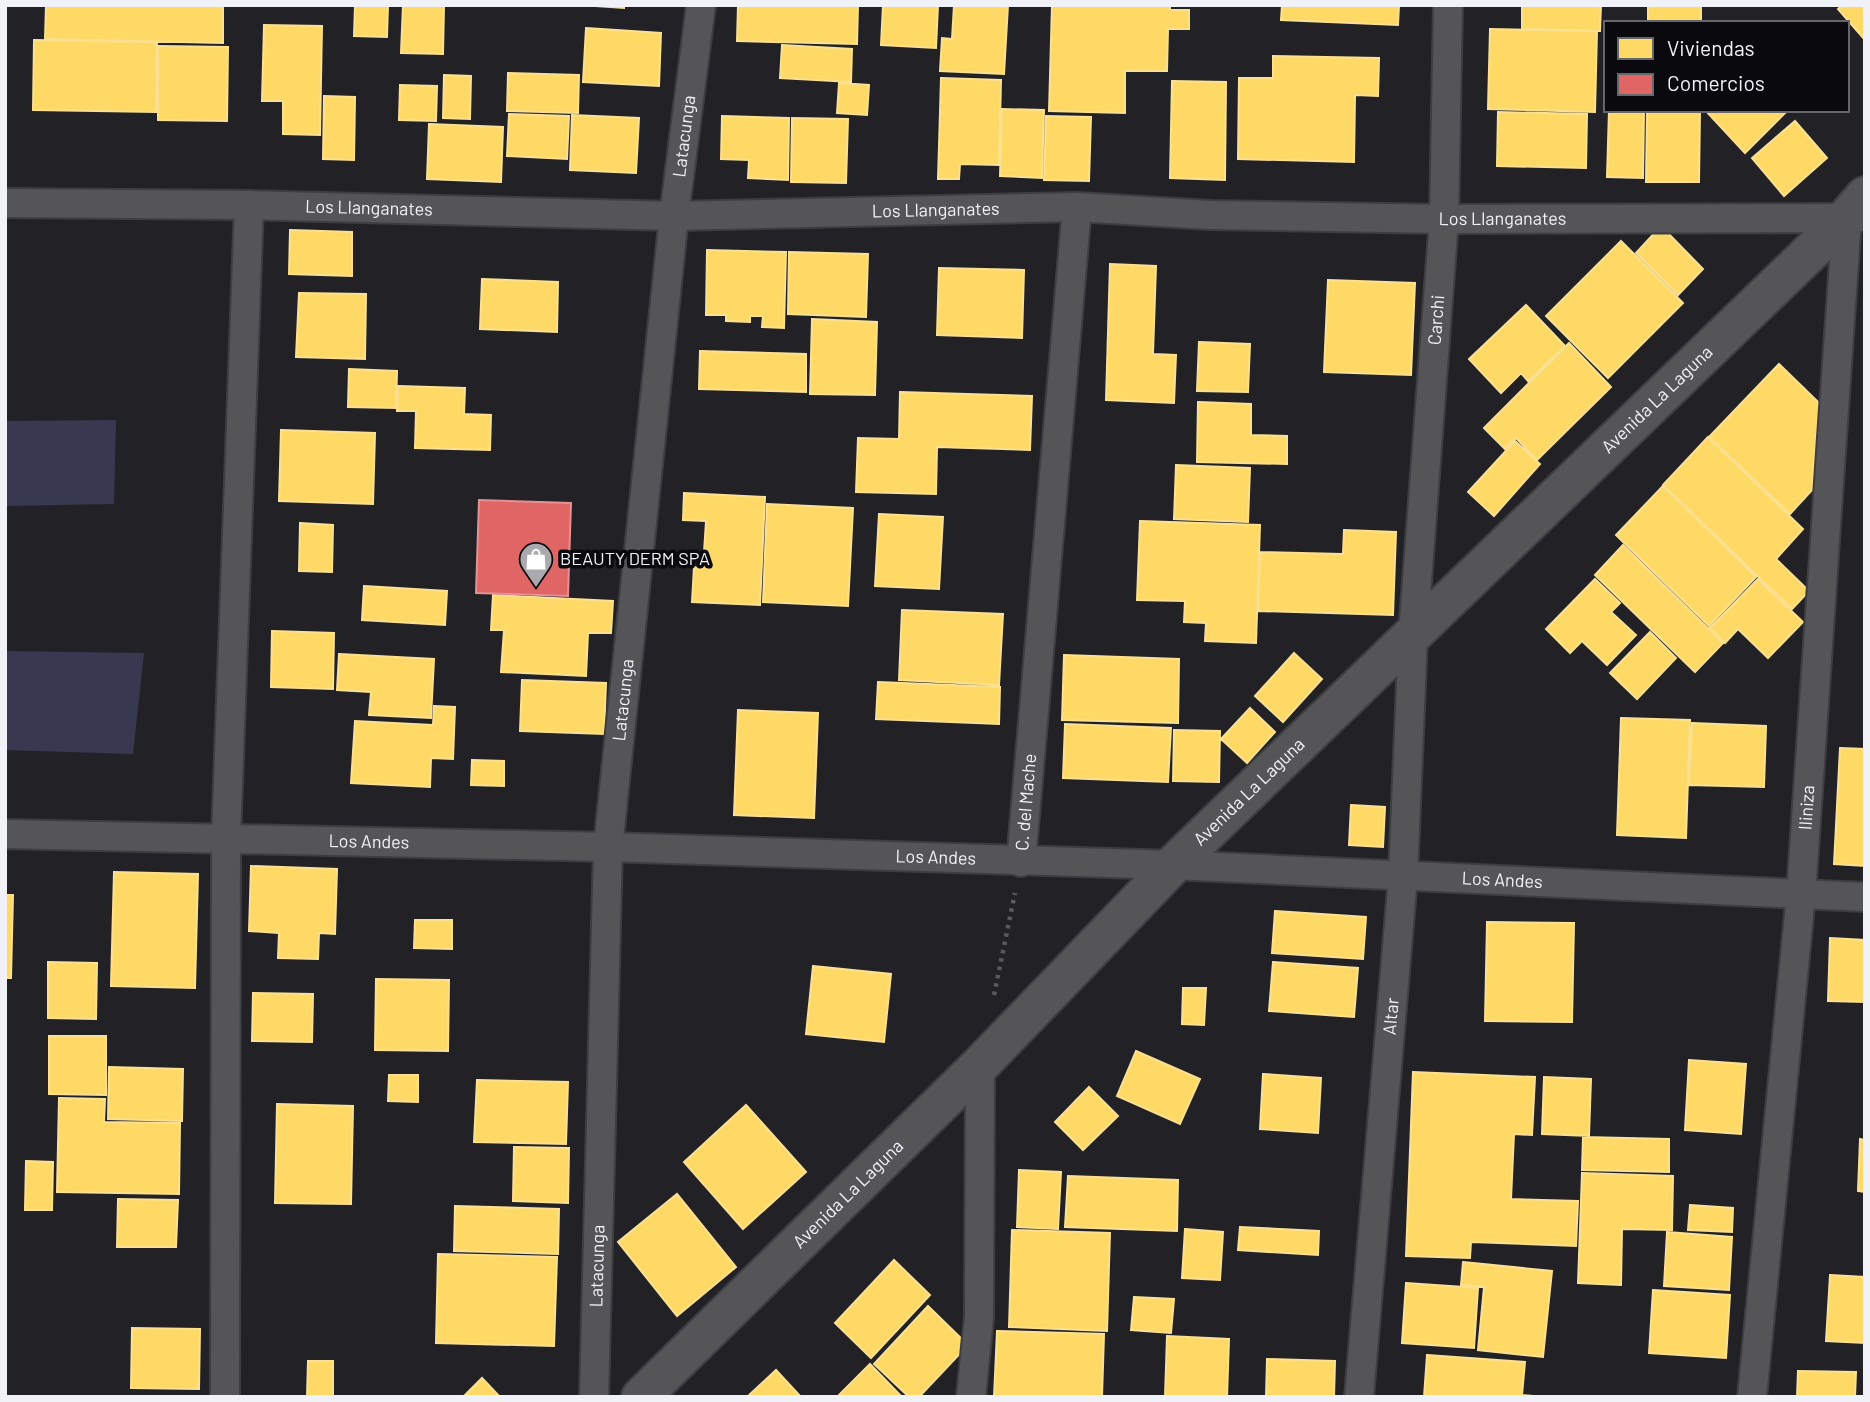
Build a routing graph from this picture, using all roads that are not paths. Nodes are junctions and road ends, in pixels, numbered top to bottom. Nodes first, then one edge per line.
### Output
1 (701, 5) edge
2 (1448, 5) edge
3 (5, 203) edge
4 (249, 205) junction
5 (1077, 207) junction
6 (1859, 211) edge
7 (674, 216) junction
8 (1444, 219) junction
9 (1413, 635) junction
10 (5, 834) edge
11 (226, 838) junction
12 (608, 847) junction
13 (1021, 862) junction
14 (1173, 865) junction
15 (1403, 877) junction
16 (1801, 894) junction
17 (1865, 897) edge
18 (980, 1065) junction
19 (225, 1397) edge
20 (594, 1397) edge
21 (641, 1397) edge
22 (971, 1397) edge
23 (1359, 1397) edge
24 (1752, 1397) edge

1 - 7 street, Latacunga
2 - 8 street, Carchi
3 - 4 street, Los Llanganates
4 - 7 street, Los Llanganates
4 - 11 street
5 - 7 street, Los Llanganates
5 - 8 street, Los Llanganates
5 - 13 street, C. del Mache
6 - 8 street, Los Llanganates
6 - 9 street, Avenida La Laguna
6 - 16 street, Iliniza
7 - 12 street, Latacunga
8 - 9 street, Carchi
9 - 14 street, Avenida La Laguna
9 - 15 street, Altar
10 - 11 street, Los Andes
11 - 12 street, Los Andes
11 - 19 street
12 - 13 street, Los Andes
12 - 20 street, Latacunga
13 - 14 street, Los Andes
14 - 15 street, Los Andes
14 - 18 street, Avenida La Laguna
15 - 16 street, Los Andes
15 - 23 street, Altar
16 - 17 street, Los Andes
16 - 24 street, Iliniza
18 - 21 street, Avenida La Laguna
18 - 22 street

